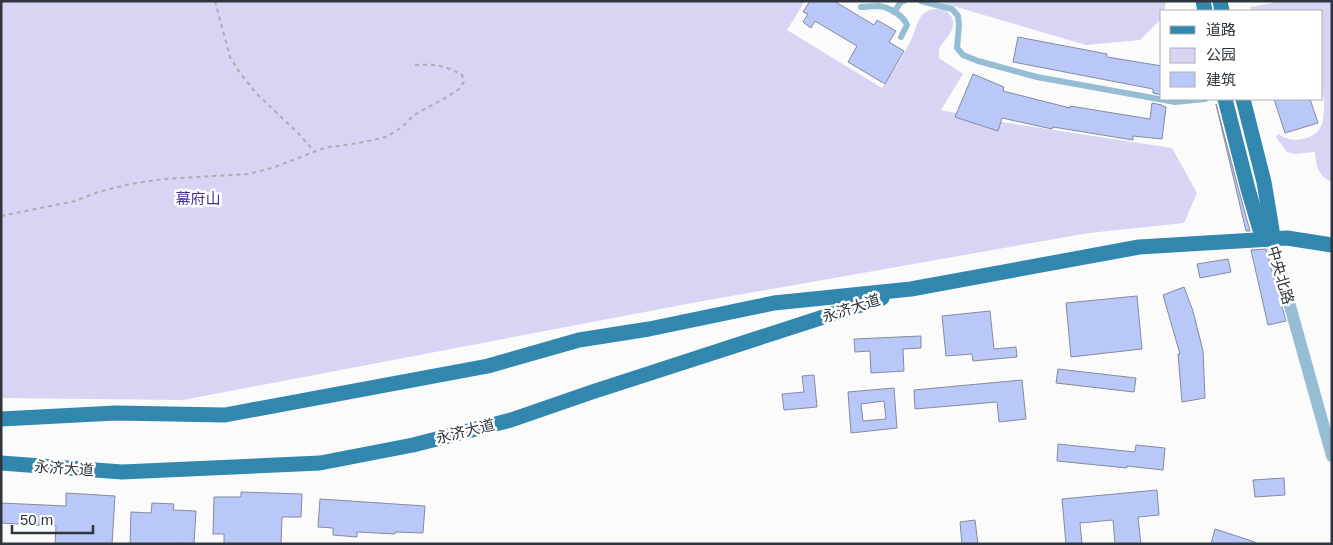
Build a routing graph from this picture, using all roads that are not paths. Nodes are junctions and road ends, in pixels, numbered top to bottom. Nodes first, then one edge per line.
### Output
1 (904, 1) edge
2 (922, 1) edge
3 (861, 7) dead end
4 (894, 12) junction
5 (901, 37) dead end
6 (1160, 100) edge
7 (1162, 100) edge
8 (1195, 100) edge
9 (1226, 100) edge
10 (1244, 100) edge
11 (1268, 233) junction
12 (1332, 236) edge
13 (1332, 245) edge
14 (911, 288) junction
15 (1, 419) edge
16 (1332, 456) edge
17 (1, 463) edge

1 - 4 lane
2 - 6 lane
3 - 4 lane
4 - 5 lane
7 - 8 lane
9 - 11 main road, 中央北路
10 - 11 main road
11 - 12 main road
11 - 13 main road
11 - 14 main road, 永济大道
11 - 16 street, 中央北路
14 - 15 main road, 永济大道
14 - 17 main road, 永济大道

